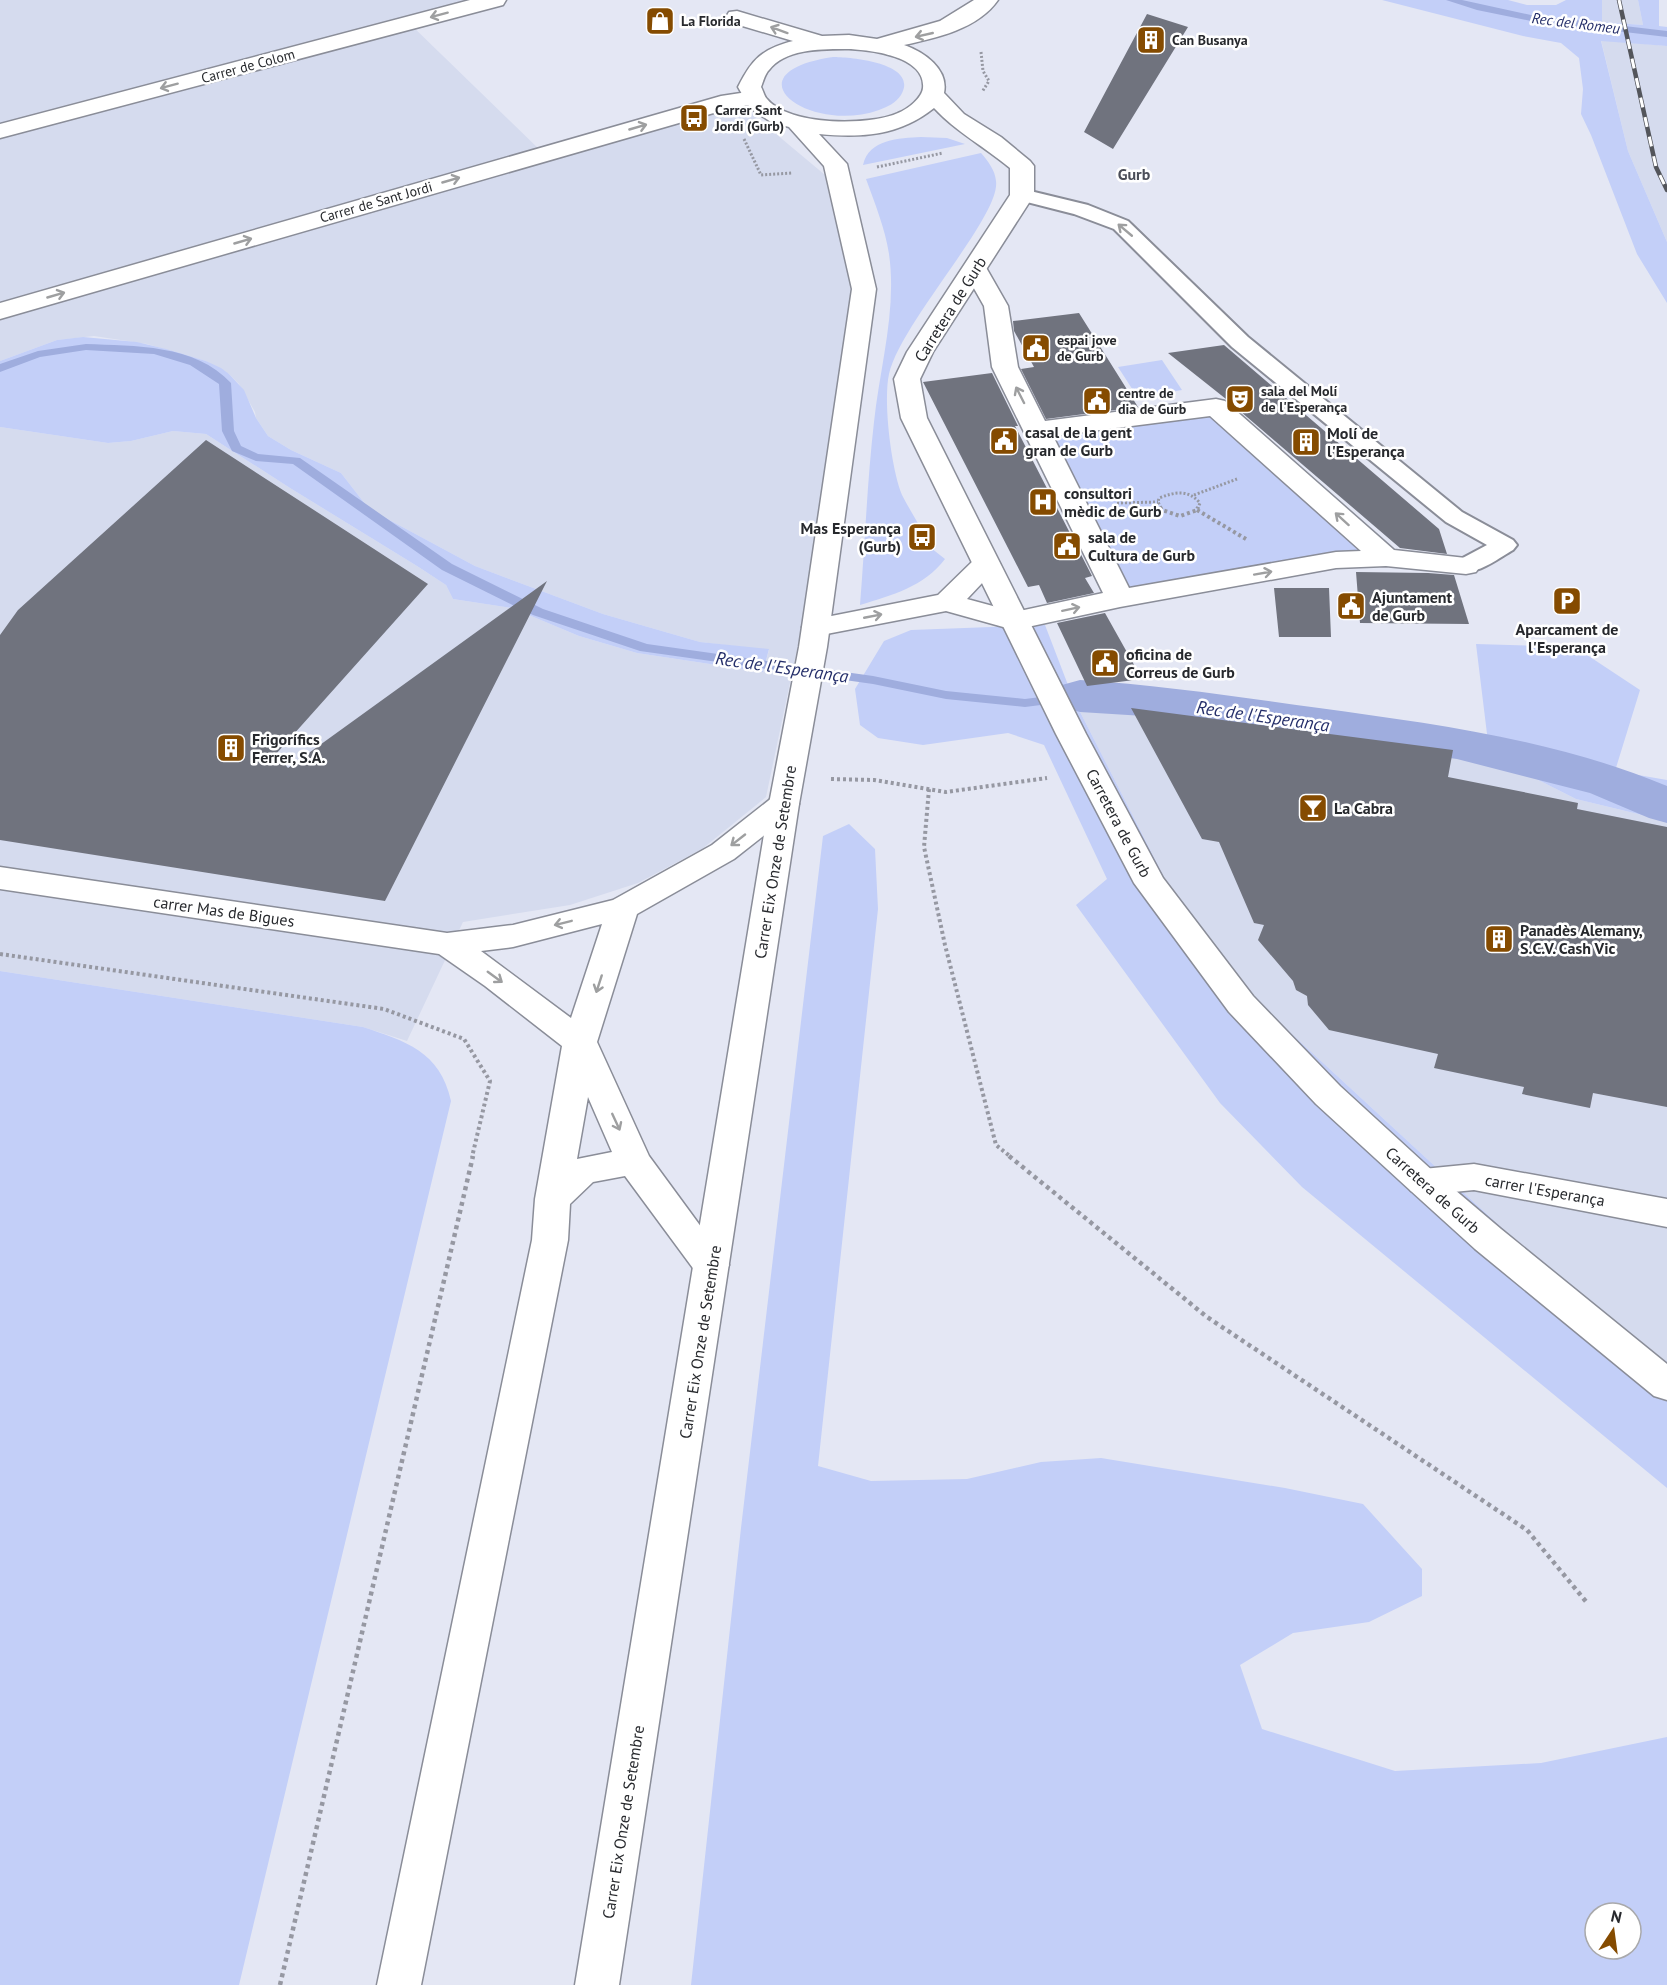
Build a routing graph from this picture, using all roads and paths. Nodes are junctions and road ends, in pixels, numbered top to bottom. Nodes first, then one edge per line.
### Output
1 (495, 0) edge
2 (987, 0) edge
3 (719, 3) dead end
4 (967, 16) junction
5 (737, 17) junction
6 (820, 43) junction
7 (878, 45) junction
8 (760, 66) junction
9 (932, 84) junction
10 (754, 98) junction
11 (894, 122) junction
12 (798, 124) junction
13 (866, 128) junction
14 (0, 131) edge
15 (741, 133) dead end
16 (981, 135) junction
17 (949, 152) dead end
18 (835, 164) junction
19 (874, 168) dead end
20 (761, 175) dead end
21 (1022, 195) junction
22 (975, 269) junction
23 (0, 311) edge
24 (1038, 430) junction
25 (1242, 477) dead end
26 (1193, 495) junction
27 (1197, 510) junction
28 (1248, 540) dead end
29 (1386, 558) junction
30 (986, 564) junction
31 (1466, 566) joint
32 (1120, 598) junction
33 (947, 602) junction
34 (1014, 621) junction
35 (814, 637) junction
36 (1092, 772) junction
37 (929, 789) junction
38 (786, 790) junction
39 (0, 878) edge
40 (623, 908) junction
41 (447, 944) junction
42 (0, 954) edge
43 (580, 1042) junction
44 (634, 1162) junction
45 (1423, 1182) junction
46 (553, 1199) junction
47 (1667, 1213) edge
48 (711, 1265) junction
49 (1667, 1385) edge
50 (1588, 1604) dead end
51 (280, 1985) edge
52 (399, 1985) edge
53 (597, 1985) edge

1 -> 14 street, Carrer de Colom
2 - 4 street
3 - 5 street
4 -> 7 street
4 - 9 street
6 -> 5 street
5 - 8 street
6 - 7 street
6 - 8 street
7 - 9 street
8 - 10 street
9 - 11 street
9 - 16 street
10 - 12 street
23 -> 10 street, Carrer de Sant Jordi
11 - 13 street
11 - 16 street
12 - 13 street
12 - 18 street
13 - 18 street
15 - 20 path
16 - 21 street
17 - 19 path
18 - 35 street, Carrer Eix Onze de Setembre
21 - 22 street, Carretera de Gurb
31 -> 21 lane
24 -> 22 street
22 - 30 street, Carretera de Gurb
29 -> 24 street
24 - 32 street
25 - 26 path
26 - 27 path
26 - 27 path
27 - 28 path
29 - 31 street
32 -> 29 street
30 - 33 street
30 - 34 street, Carretera de Gurb
34 -> 32 street
33 - 34 street
35 -> 33 street
34 - 36 street, Carretera de Gurb
35 - 38 street, Carrer Eix Onze de Setembre
36 - 37 path
36 - 45 street, Carretera de Gurb
37 - 38 path
37 - 50 path
38 -> 40 street, carrer Mas de Bigues
38 - 48 street, Carrer Eix Onze de Setembre
39 - 41 street, carrer Mas de Bigues
40 -> 41 street, carrer Mas de Bigues
40 -> 43 street
41 -> 43 street, carrer Mas de Bigues
42 - 51 path
43 -> 44 street, carrer Mas de Bigues
43 - 46 street
44 - 46 street
44 - 48 street, carrer Mas de Bigues
45 - 47 street, carrer l'Esperança
45 - 49 street, Carretera de Gurb
46 - 52 street
48 - 53 street, Carrer Eix Onze de Setembre

